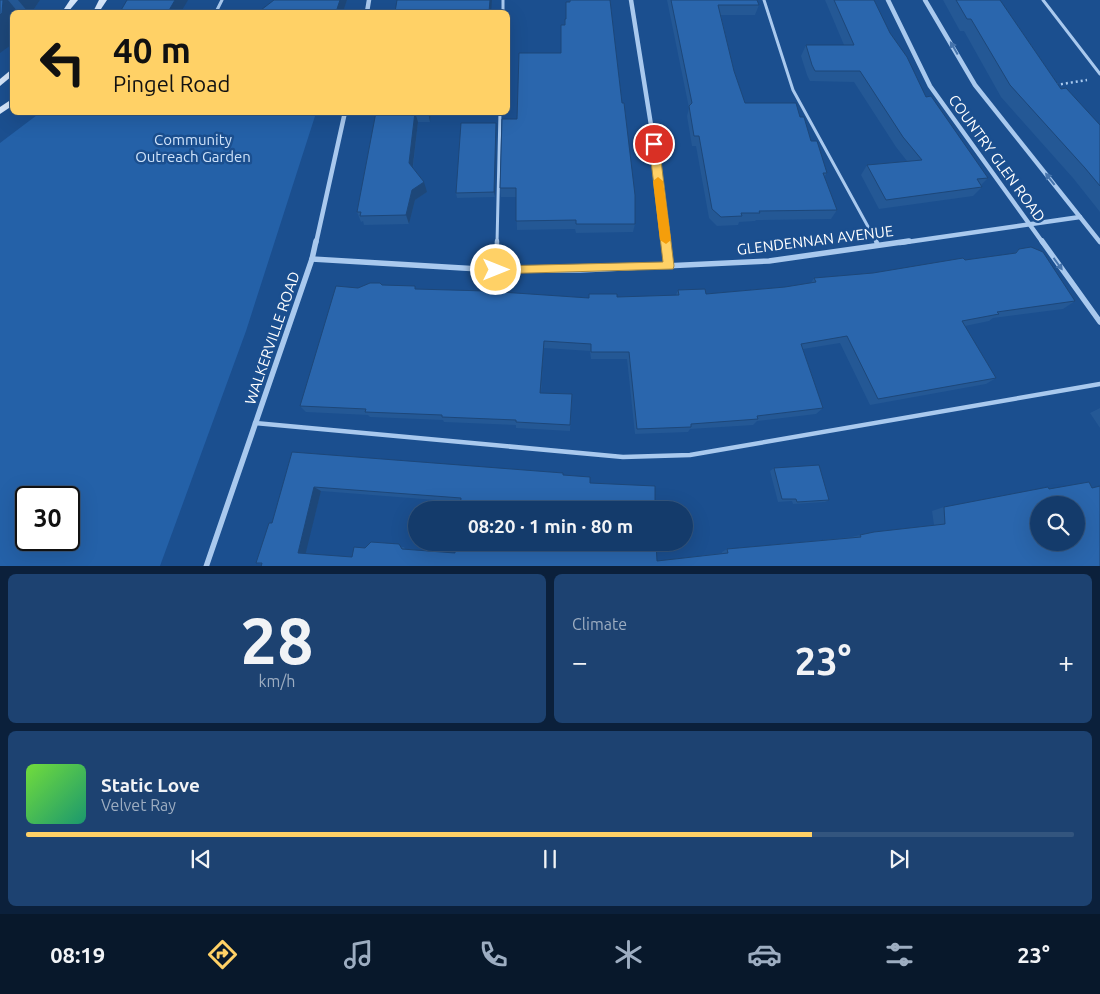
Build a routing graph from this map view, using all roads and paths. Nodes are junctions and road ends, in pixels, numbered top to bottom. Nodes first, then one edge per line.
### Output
1 (631, 0) edge
2 (764, 0) edge
3 (888, 0) edge
4 (925, 0) edge
5 (1044, 0) edge
6 (10, 74) edge
7 (1100, 74) edge
8 (1090, 80) dead end
9 (0, 83) edge
10 (1051, 86) edge
11 (344, 115) edge
12 (500, 115) edge
13 (1080, 217) junction
14 (1029, 225) junction
15 (1100, 242) edge
16 (878, 246) junction
17 (312, 259) junction
18 (669, 266) junction
19 (496, 270) junction
20 (1100, 322) edge
21 (1100, 384) edge
22 (255, 423) junction
23 (206, 566) edge

1 - 18 street
2 - 16 lane
3 - 14 street, COUNTRY GLEN ROAD
13 -> 4 street, COUNTRY GLEN ROAD
5 - 7 lane
6 - 9 street
8 - 10 path
11 - 17 street, WALKERVILLE ROAD
12 - 19 lane
13 - 14 street, GLENDENNAN AVENUE
13 - 15 street, COUNTRY GLEN ROAD
14 - 16 street, GLENDENNAN AVENUE
14 -> 20 street, COUNTRY GLEN ROAD
16 - 18 street, GLENDENNAN AVENUE
17 - 19 street, GLENDENNAN AVENUE
17 - 22 street, WALKERVILLE ROAD
18 - 19 street, GLENDENNAN AVENUE
21 - 22 lane
22 - 23 street, WALKERVILLE ROAD

